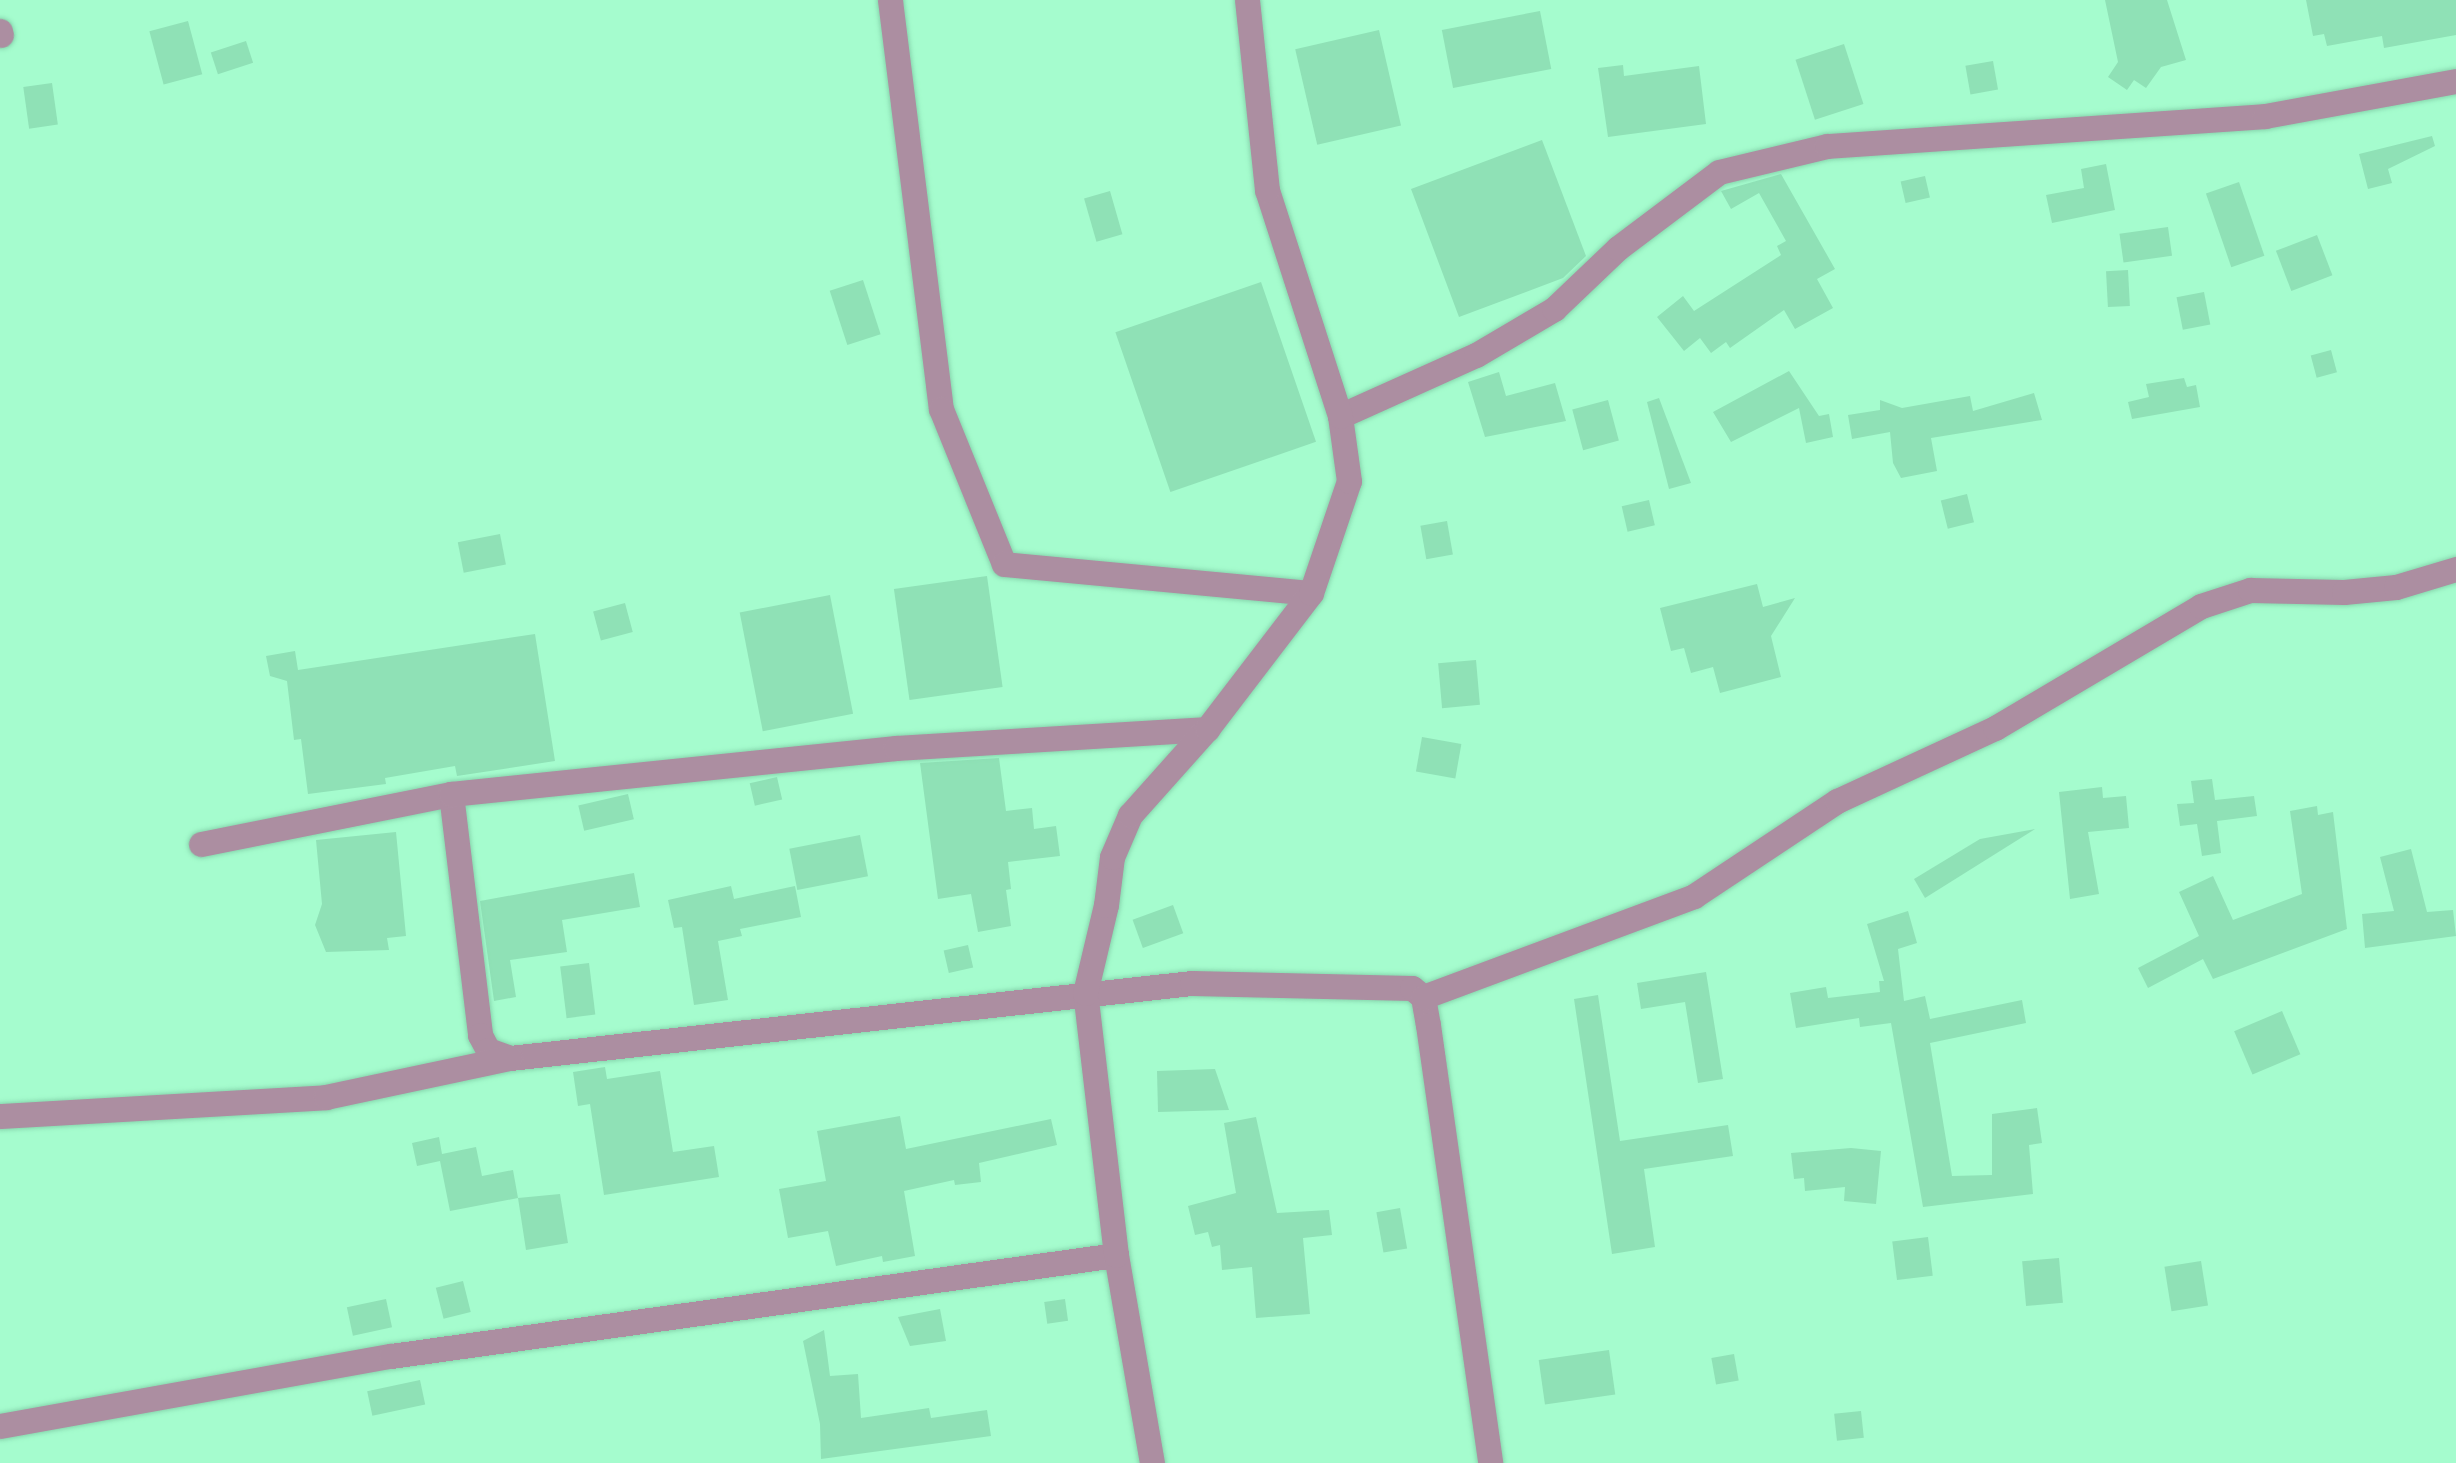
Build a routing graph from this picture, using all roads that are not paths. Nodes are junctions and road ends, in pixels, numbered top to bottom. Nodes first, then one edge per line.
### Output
1 (890, 0) edge
2 (1246, 0) edge
3 (2456, 80) edge
4 (1340, 416) junction
5 (2456, 568) edge
6 (1311, 593) junction
7 (1208, 728) junction
8 (451, 794) junction
9 (201, 844) dead end
10 (1086, 993) junction
11 (1423, 997) junction
12 (510, 1058) junction
13 (0, 1116) edge
14 (1116, 1255) junction
15 (0, 1426) edge
16 (1152, 1463) edge
17 (1490, 1463) edge

1 - 6 street
2 - 4 street
3 - 4 street
4 - 6 street
5 - 11 street
6 - 7 street
7 - 8 street
7 - 10 street
8 - 9 street
8 - 12 street
10 - 11 street
10 - 12 street
10 - 14 street
11 - 17 street
12 - 13 street
14 - 15 street
14 - 16 street

